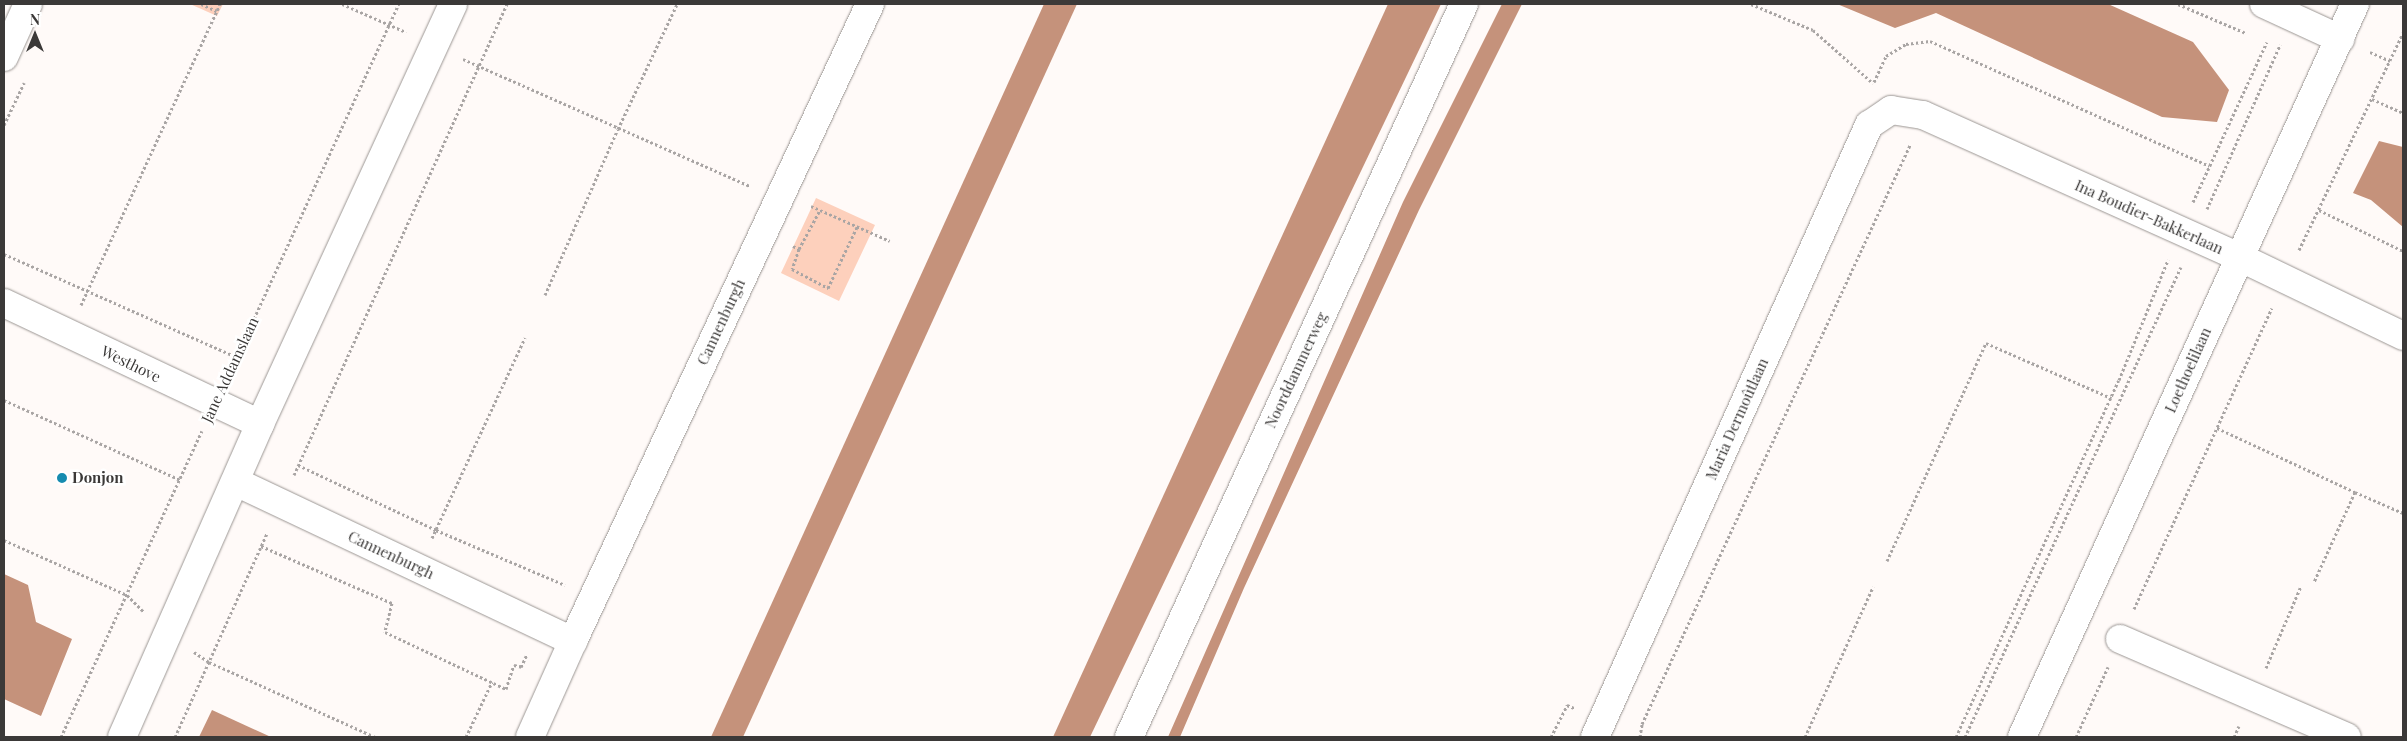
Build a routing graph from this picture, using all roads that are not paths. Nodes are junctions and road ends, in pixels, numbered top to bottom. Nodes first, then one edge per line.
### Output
1 (28, 4) edge
2 (453, 4) edge
3 (870, 4) edge
4 (1464, 4) edge
5 (2356, 4) edge
6 (2279, 11) edge
7 (2340, 39) junction
8 (4, 57) edge
9 (1891, 110) joint
10 (2239, 257) junction
11 (4, 303) edge
12 (2403, 336) edge
13 (260, 424) junction
14 (236, 482) junction
15 (2120, 639) road end
16 (573, 641) junction
17 (122, 737) edge
18 (530, 737) edge
19 (1129, 737) edge
20 (1595, 737) edge
21 (2022, 737) edge
22 (2347, 737) edge

1 - 8 street
2 - 13 street
3 - 16 street, Cannenburgh
4 - 19 street, Noorddammerweg
5 - 7 street, Loethoelilaan
6 - 7 street
7 - 10 street, Loethoelilaan
9 - 10 street, Ina Boudier-Bakkerlaan
9 - 20 street, Maria Dermoûtlaan
10 - 12 street, Ina Boudier-Bakkerlaan
10 - 21 street, Loethoelilaan
11 - 13 street, Westhove
13 - 14 street
14 - 16 street, Cannenburgh
14 - 17 street
15 - 22 street
16 - 18 street, Cannenburgh

